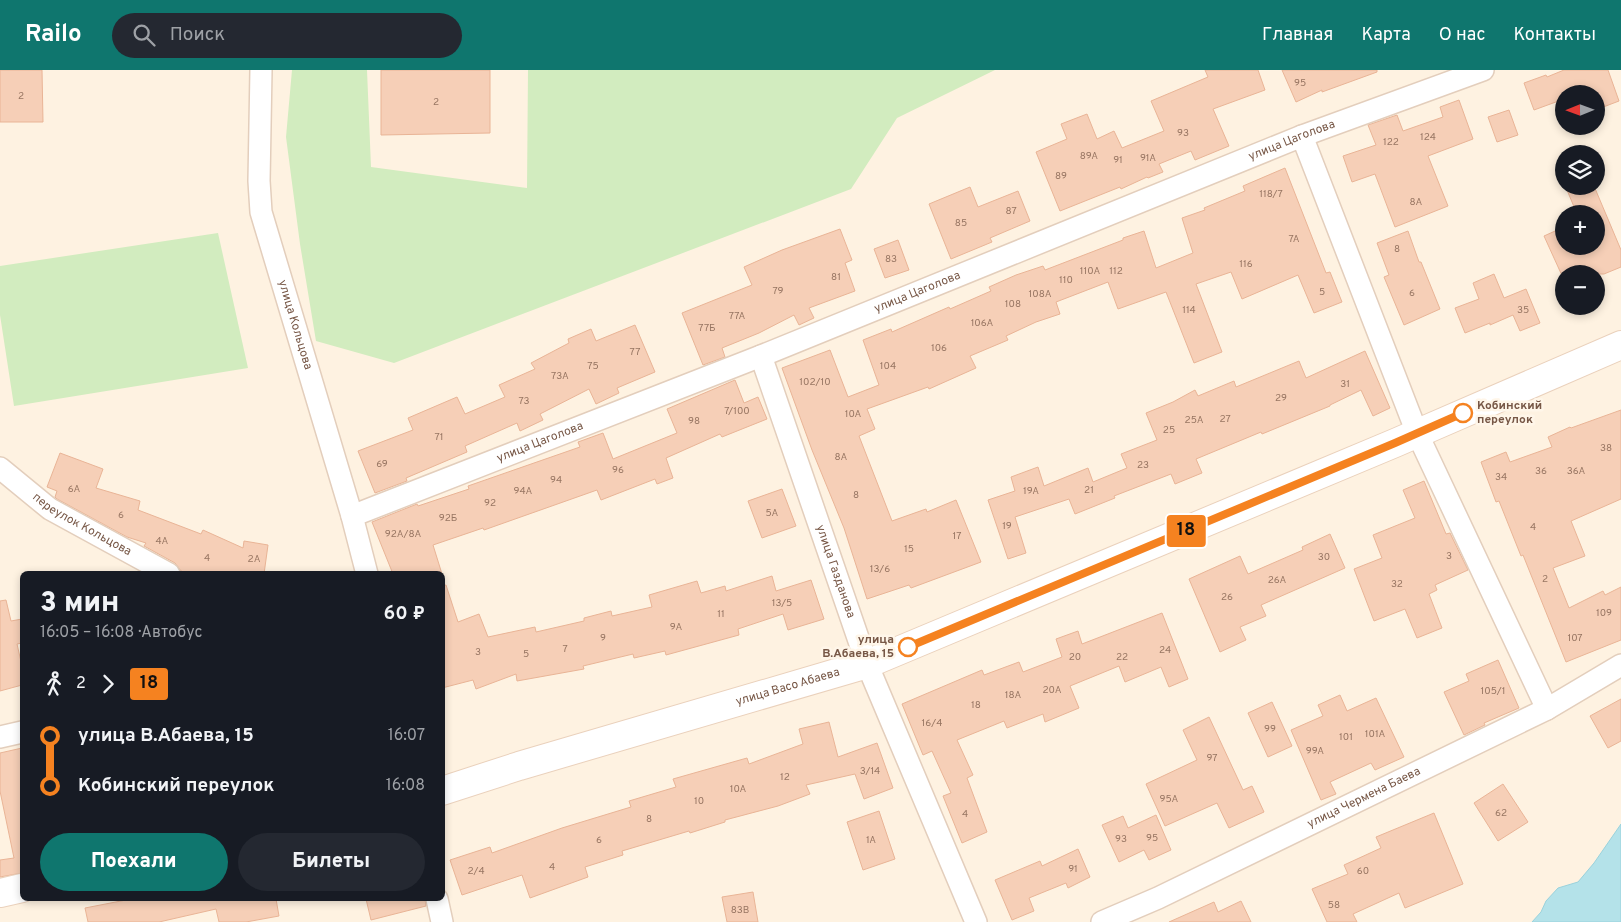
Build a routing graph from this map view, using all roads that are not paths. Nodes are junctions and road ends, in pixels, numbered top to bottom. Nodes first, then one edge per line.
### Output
1 (262, 70) edge
2 (1483, 70) edge
3 (1302, 136) junction
4 (1621, 345) edge
5 (761, 356) junction
6 (1417, 433) junction
7 (0, 468) edge
8 (352, 516) junction
9 (164, 571) edge
10 (366, 571) edge
11 (867, 664) junction
12 (1621, 665) edge
13 (1547, 709) junction
14 (20, 732) edge
15 (0, 737) edge
16 (445, 791) edge
17 (20, 888) edge
18 (0, 893) edge
19 (437, 901) edge
20 (442, 922) edge
21 (976, 922) edge
22 (1102, 922) edge

1 - 8 street, улица Кольцова
2 - 3 street, улица Цаголова
3 - 5 street, улица Цаголова
3 - 6 street
4 - 6 main road, улица Васо Абаева
5 - 8 street, улица Цаголова
5 - 11 street, улица Газданова
6 - 11 main road, улица Васо Абаева
6 - 13 street
7 - 9 street, переулок Кольцова
8 - 10 street, улица Кольцова
11 - 16 main road, улица Васо Абаева
11 - 21 street, улица Газданова
12 - 13 street, улица Чермена Баева
13 - 22 street, улица Чермена Баева
14 - 15 street
17 - 18 main road
19 - 20 street

